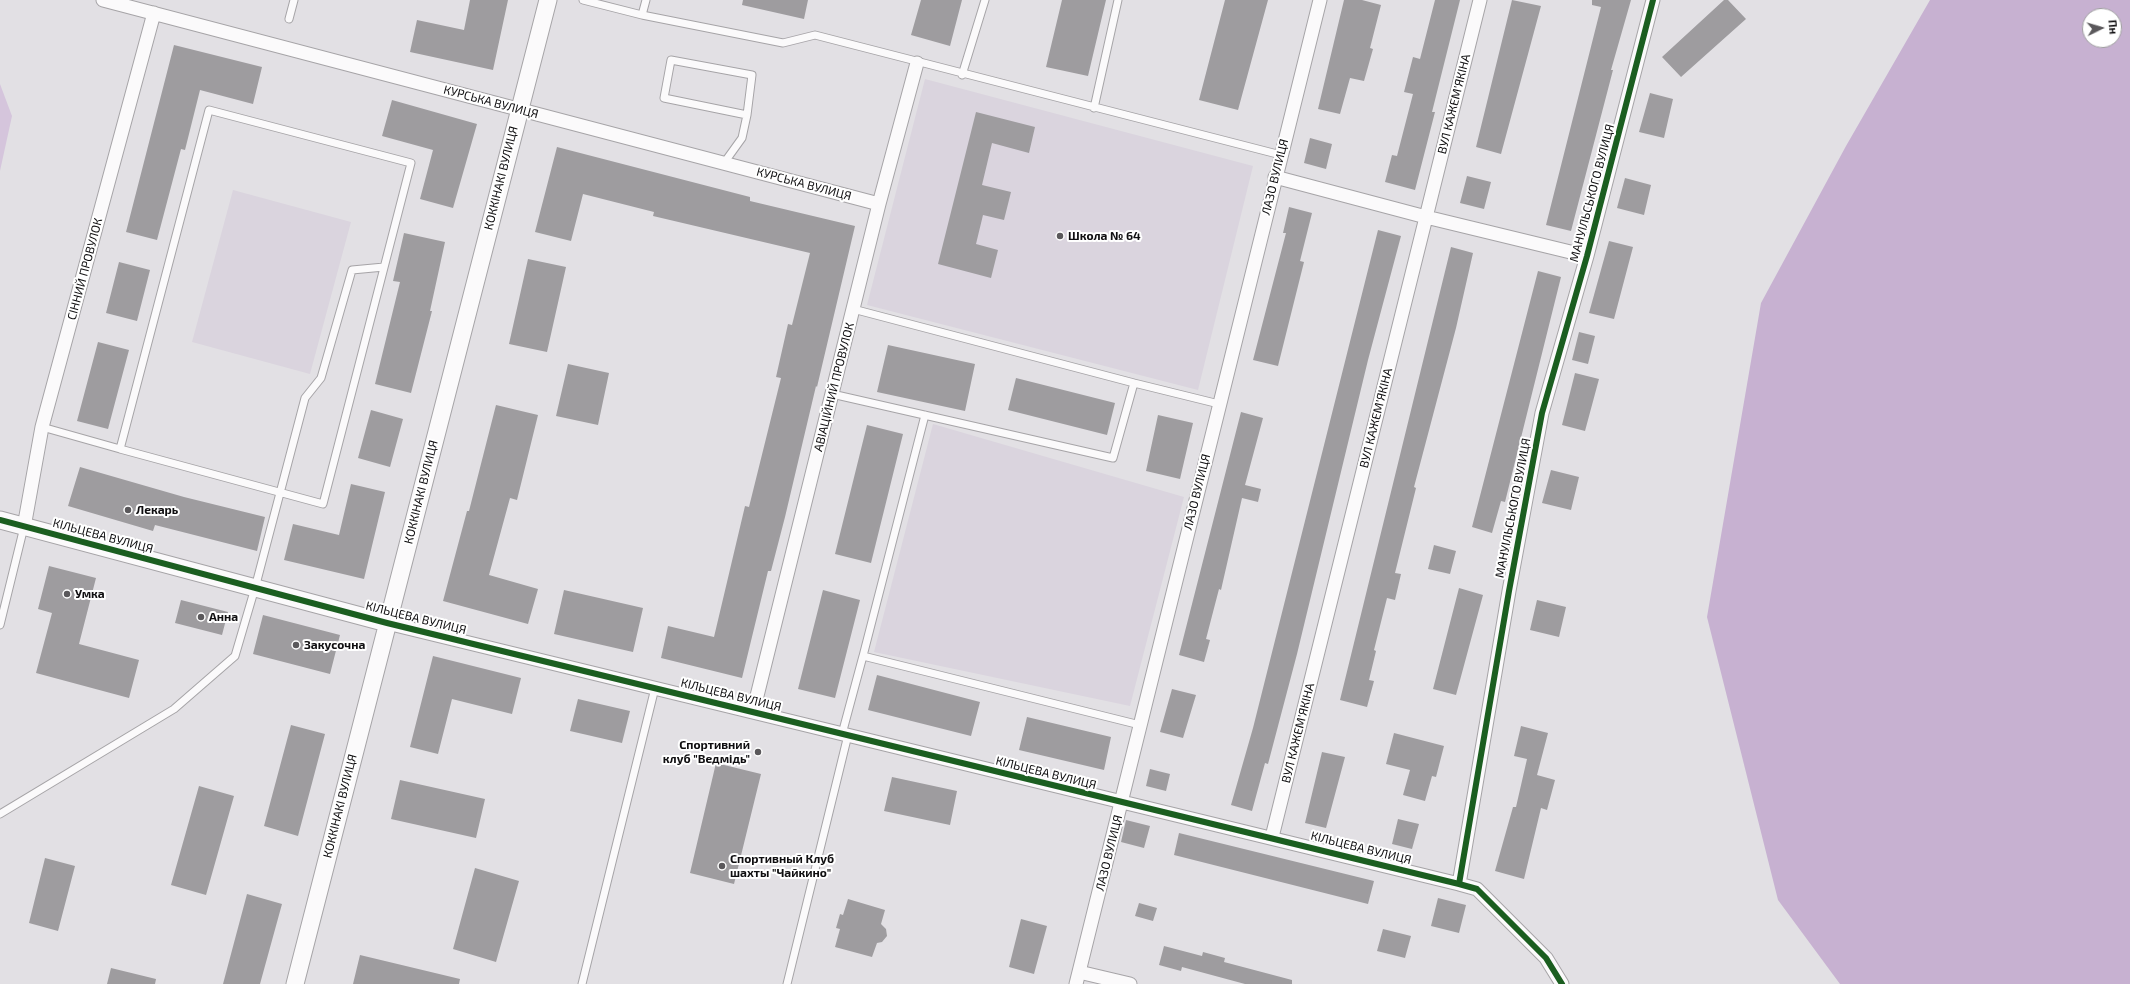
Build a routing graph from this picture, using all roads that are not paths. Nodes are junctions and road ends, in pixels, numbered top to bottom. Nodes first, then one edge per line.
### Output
1 (103, 0) edge
2 (294, 0) edge
3 (548, 0) edge
4 (583, 0) edge
5 (646, 0) edge
6 (985, 0) edge
7 (1118, 0) edge
8 (1320, 0) edge
9 (1480, 0) edge
10 (1654, 0) edge
11 (154, 13) junction
12 (642, 15) junction
13 (289, 19) dead end
14 (917, 63) junction
15 (962, 75) junction
16 (1094, 108) junction
17 (519, 109) junction
18 (747, 115) junction
19 (1281, 155) junction
20 (724, 163) junction
21 (1275, 177) junction
22 (879, 204) junction
23 (1426, 218) junction
24 (1587, 256) junction
25 (384, 267) junction
26 (853, 309) junction
27 (1134, 383) junction
28 (832, 394) junction
29 (1219, 404) junction
30 (925, 415) junction
31 (42, 427) junction
32 (120, 449) junction
33 (280, 494) junction
34 (0, 520) edge
35 (24, 527) junction
36 (255, 588) junction
37 (387, 623) junction
38 (0, 625) edge
39 (863, 656) junction
40 (655, 688) junction
41 (753, 712) junction
42 (1140, 725) junction
43 (845, 735) junction
44 (1121, 803) junction
45 (0, 814) edge
46 (1272, 837) junction
47 (1459, 884) junction
48 (1078, 978) edge
49 (295, 984) edge
50 (582, 984) edge
51 (786, 984) edge
52 (1130, 984) edge
53 (1562, 984) edge

1 - 11 street, КУРСЬКА ВУЛИЦЯ
2 - 13 lane
3 - 17 street, КОККІНАКІ ВУЛИЦЯ
4 - 12 lane
5 - 12 lane
6 - 15 lane
7 - 16 lane
8 - 19 street, ЛАЗО ВУЛИЦЯ
9 - 23 street, ВУЛ КАЖЕМ'ЯКІНА
10 - 24 street, МАНУІЛЬСЬКОГО ВУЛИЦЯ
11 - 17 street, КУРСЬКА ВУЛИЦЯ
11 - 31 street, СІННИЙ ПРОВУЛОК
12 - 14 lane
14 - 15 lane
14 - 22 street, АВІАЦІЙНИЙ ПРОВУЛОК
15 - 16 lane
16 - 19 lane
17 - 20 street, КУРСЬКА ВУЛИЦЯ
17 - 37 street, КОККІНАКІ ВУЛИЦЯ
18 - 18 lane
18 - 20 lane
19 - 21 street, ЛАЗО ВУЛИЦЯ
20 - 22 street, КУРСЬКА ВУЛИЦЯ
21 - 23 street
21 - 29 street, ЛАЗО ВУЛИЦЯ
22 - 26 street, АВІАЦІЙНИЙ ПРОВУЛОК
23 - 24 street
23 - 46 street, ВУЛ КАЖЕМ'ЯКІНА
24 - 47 street, МАНУІЛЬСЬКОГО ВУЛИЦЯ
25 - 32 lane
25 - 33 lane
25 - 33 lane
26 - 27 lane
26 - 28 street, АВІАЦІЙНИЙ ПРОВУЛОК
27 - 29 lane
27 - 30 lane
28 - 30 lane
28 - 41 street, АВІАЦІЙНИЙ ПРОВУЛОК
29 - 42 street, ЛАЗО ВУЛИЦЯ
30 - 39 lane
31 - 32 lane
31 - 35 street, СІННИЙ ПРОВУЛОК
32 - 33 lane
33 - 36 lane
34 - 35 street, КІЛЬЦЕВА ВУЛИЦЯ
35 - 36 street, КІЛЬЦЕВА ВУЛИЦЯ
35 - 38 lane
36 - 37 street, КІЛЬЦЕВА ВУЛИЦЯ
36 - 45 lane
37 - 40 street, КІЛЬЦЕВА ВУЛИЦЯ
37 - 49 street, КОККІНАКІ ВУЛИЦЯ
39 - 42 lane
39 - 43 lane
40 - 41 street, КІЛЬЦЕВА ВУЛИЦЯ
40 - 50 lane
41 - 43 street, КІЛЬЦЕВА ВУЛИЦЯ
42 - 44 street, ЛАЗО ВУЛИЦЯ
43 - 44 street, КІЛЬЦЕВА ВУЛИЦЯ
43 - 51 lane
44 - 46 street, КІЛЬЦЕВА ВУЛИЦЯ
44 - 48 street, ЛАЗО ВУЛИЦЯ
46 - 47 street, КІЛЬЦЕВА ВУЛИЦЯ
47 - 53 street
48 - 52 street

